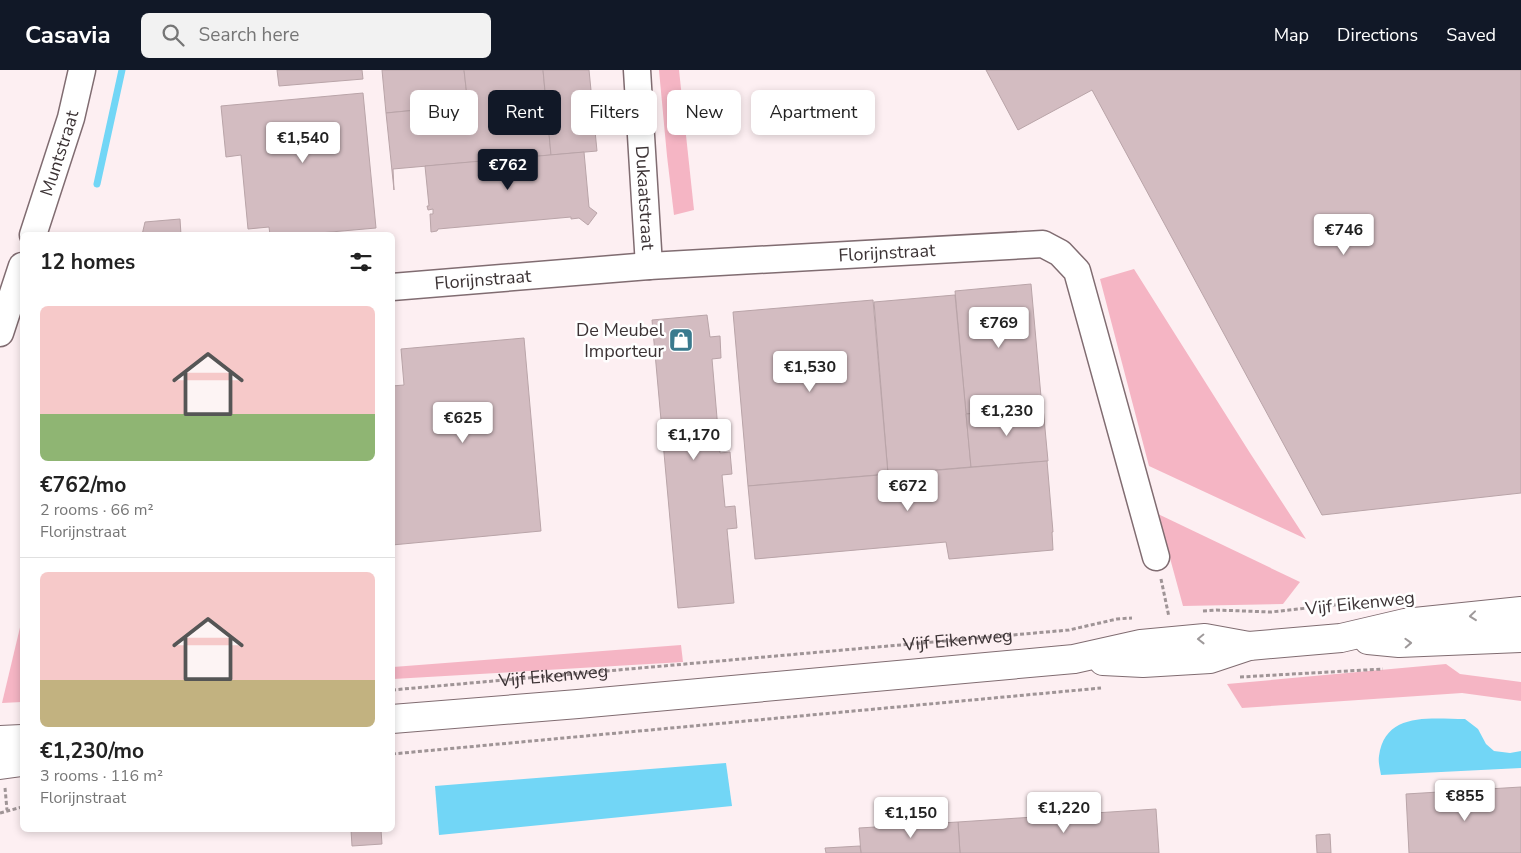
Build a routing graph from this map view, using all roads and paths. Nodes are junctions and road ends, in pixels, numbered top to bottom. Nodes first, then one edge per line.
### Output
1 (82, 70) edge
2 (637, 70) edge
3 (34, 232) edge
4 (649, 266) junction
5 (20, 273) edge
6 (395, 287) edge
7 (11, 303) edge
8 (0, 333) edge
9 (1156, 557) dead end
10 (1384, 600) dead end
11 (1197, 611) dead end
12 (1521, 611) edge
13 (1169, 614) dead end
14 (1160, 615) dead end
15 (1134, 618) dead end
16 (1342, 638) junction
17 (1521, 638) edge
18 (1392, 668) dead end
19 (1236, 677) dead end
20 (1107, 687) dead end
21 (395, 690) edge
22 (395, 719) edge
23 (20, 739) edge
24 (0, 740) edge
25 (395, 754) edge
26 (20, 762) edge
27 (0, 765) edge
28 (20, 807) edge
29 (0, 813) edge

1 - 3 street, Muntstraat
2 - 4 street, Dukaatstraat
4 - 6 street, Florijnstraat
4 - 9 street, Florijnstraat
5 - 7 street
7 - 8 street
10 - 11 path, Vijf Eikenweg
12 -> 16 main road, Vijf Eikenweg
13 - 14 path
15 - 21 path, Vijf Eikenweg
16 -> 17 main road, Vijf Eikenweg
16 - 22 main road, Vijf Eikenweg
18 - 19 path
20 - 25 path
23 - 24 main road
26 - 27 main road
28 - 29 path

